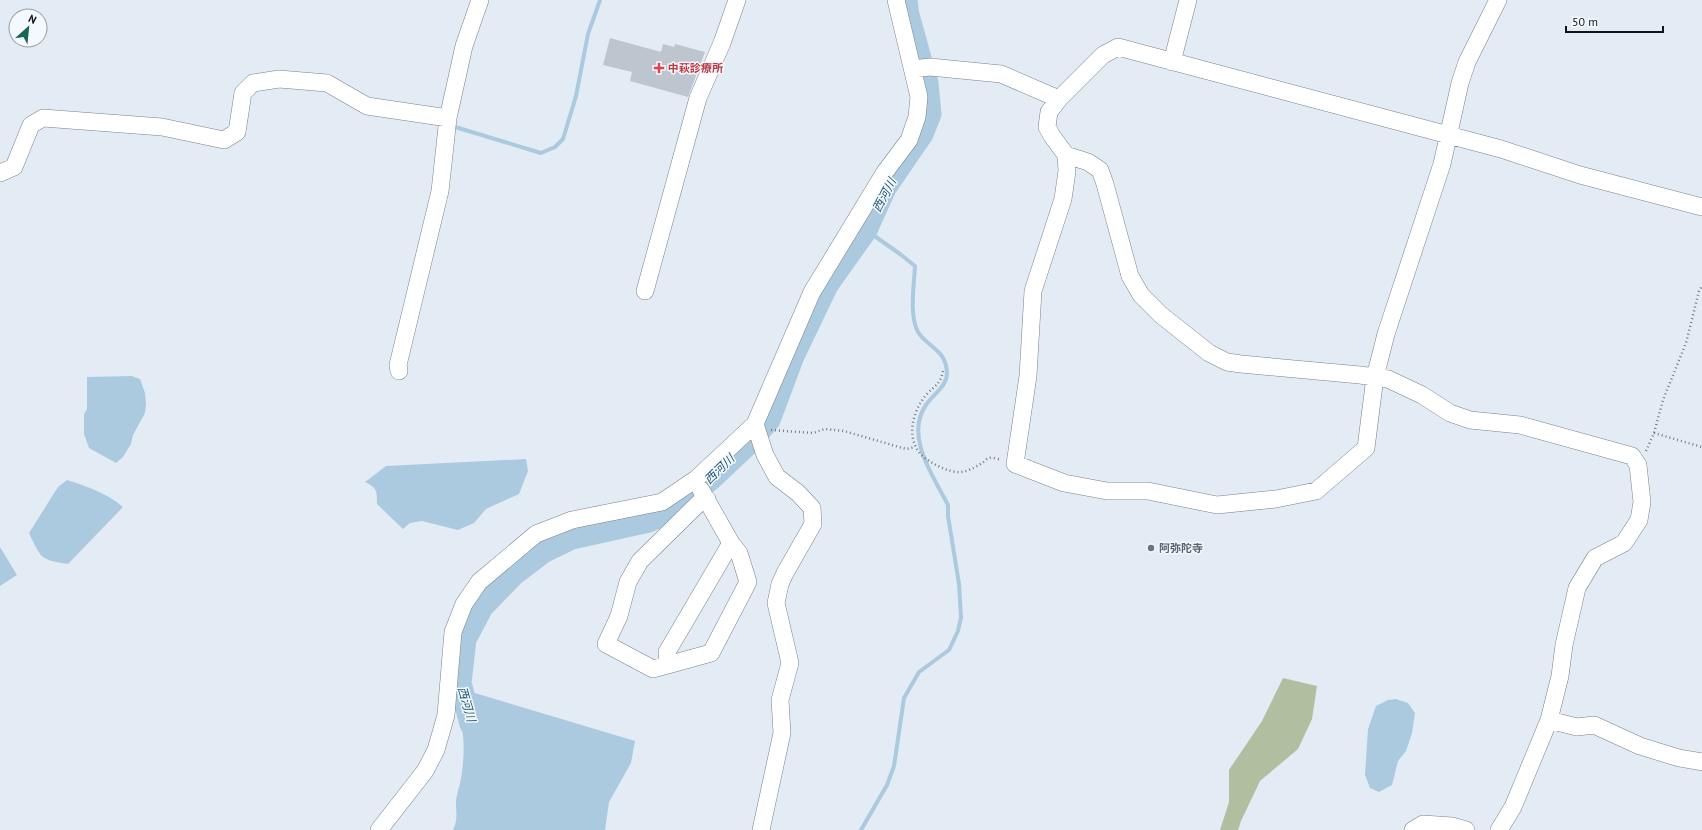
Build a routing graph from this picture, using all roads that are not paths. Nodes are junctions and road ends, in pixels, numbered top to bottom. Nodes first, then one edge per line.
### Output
1 (480, 0) edge
2 (738, 0) edge
3 (896, 0) edge
4 (1188, 0) edge
5 (1498, 0) edge
6 (1172, 62) junction
7 (920, 68) junction
8 (1059, 99) junction
9 (447, 124) junction
10 (1449, 135) junction
11 (1066, 155) junction
12 (0, 172) edge
13 (1702, 207) edge
14 (645, 291) dead end
15 (400, 371) dead end
16 (1375, 377) junction
17 (757, 429) junction
18 (700, 488) junction
19 (731, 542) junction
20 (668, 664) junction
21 (1549, 720) junction
22 (1702, 762) edge
23 (379, 830) edge
24 (761, 830) edge
25 (1413, 830) edge
26 (1466, 830) edge
27 (1499, 830) edge

1 - 9 street
2 - 14 street
3 - 7 street
4 - 6 street
5 - 10 street
6 - 8 street
6 - 10 street
7 - 8 street
7 - 17 street
8 - 11 street
9 - 12 street
9 - 15 street
10 - 13 street
10 - 16 street
11 - 16 street
11 - 16 street
16 - 21 street
17 - 18 street
17 - 24 street
18 - 19 street
18 - 20 street
18 - 23 street
19 - 20 street
19 - 20 street
21 - 22 street
21 - 27 street
25 - 26 street

